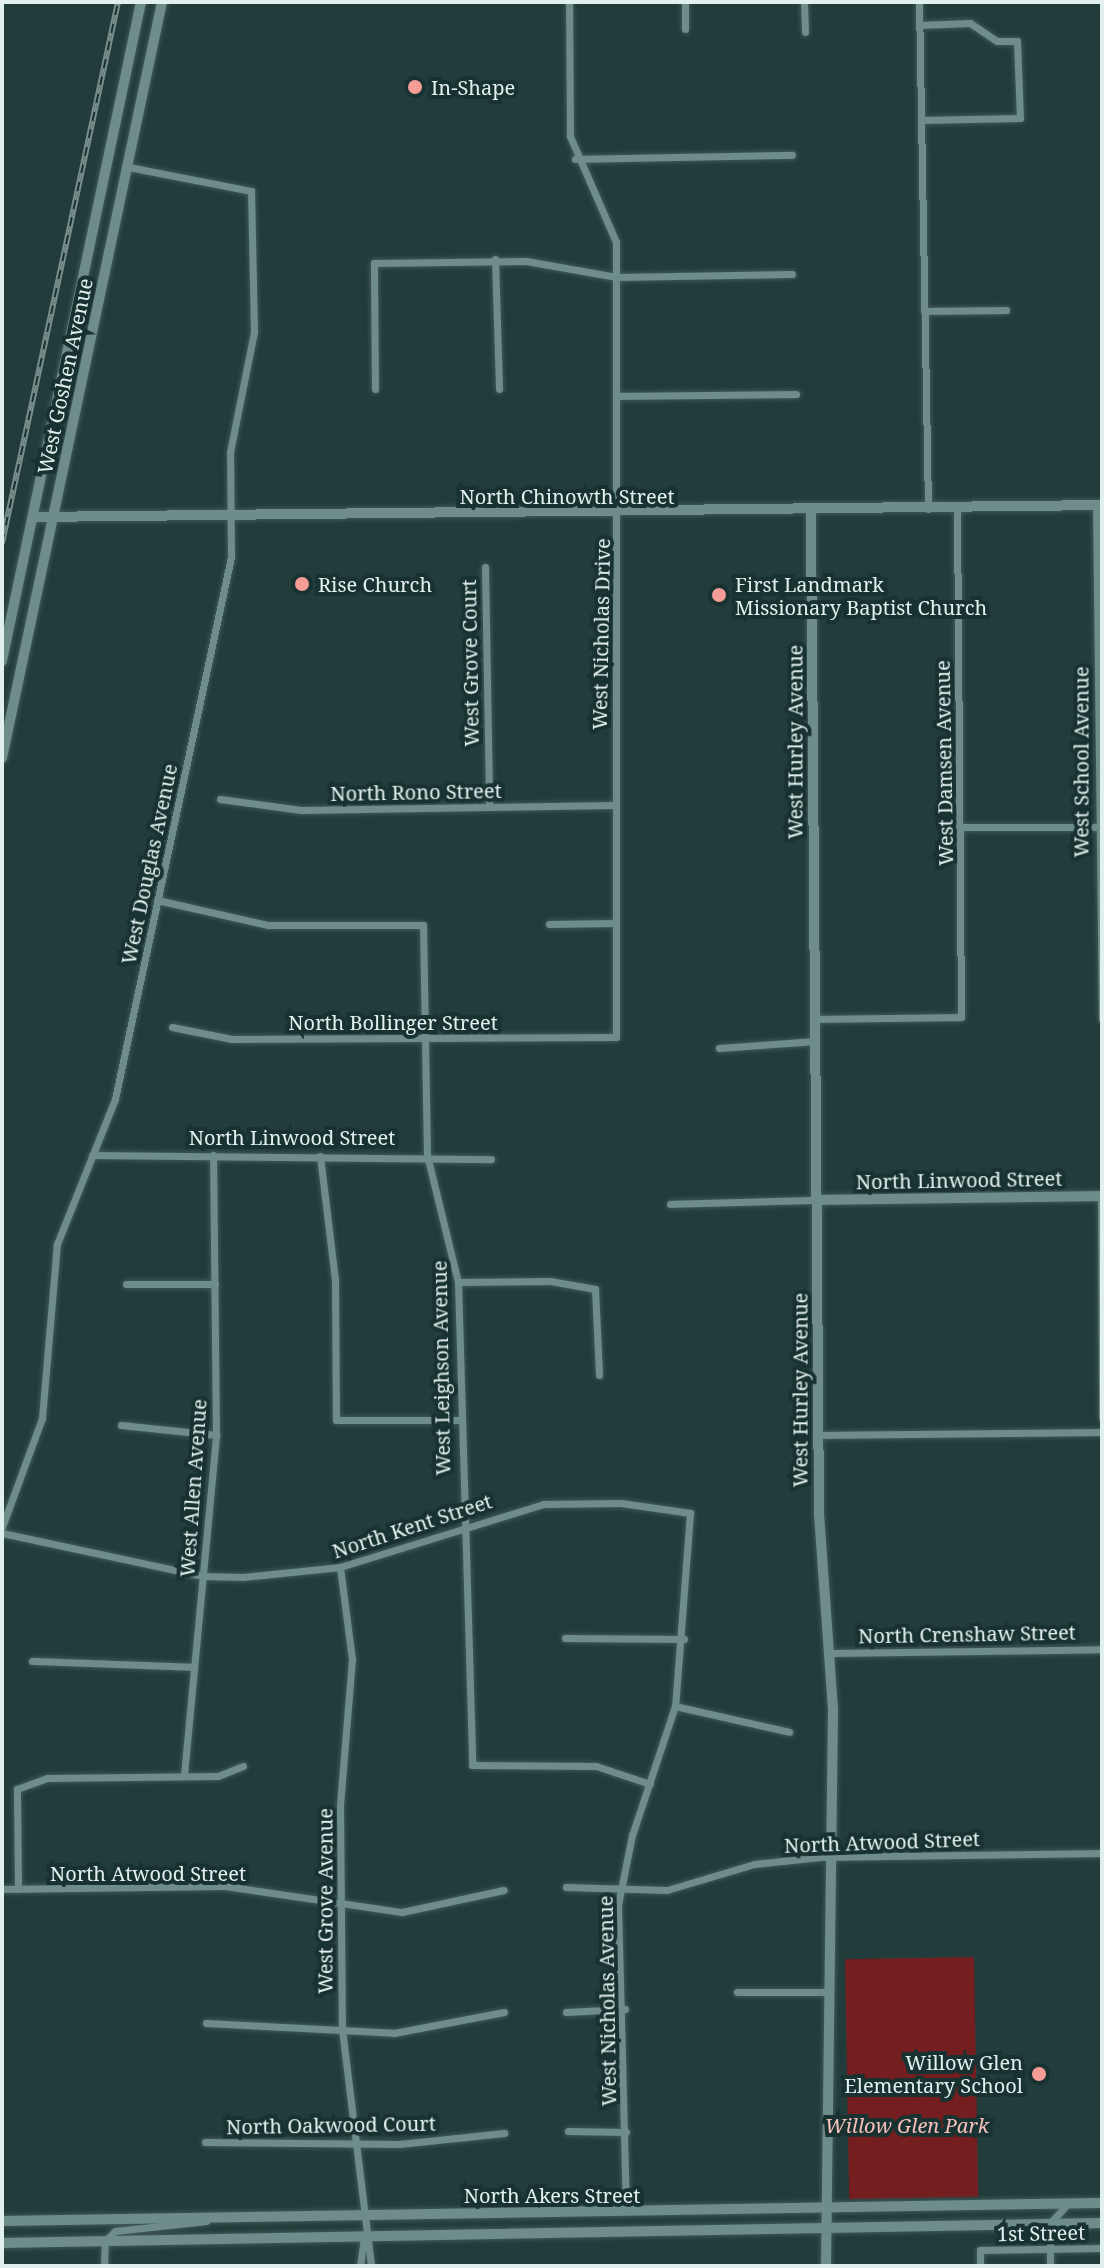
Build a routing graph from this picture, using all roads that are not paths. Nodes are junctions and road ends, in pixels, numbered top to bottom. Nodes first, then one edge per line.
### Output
1 (141, 2) edge
2 (162, 2) edge
3 (569, 2) edge
4 (685, 2) edge
5 (804, 2) edge
6 (919, 2) edge
7 (919, 25) junction
8 (685, 29) dead end
9 (805, 32) dead end
10 (921, 120) junction
11 (792, 155) dead end
12 (575, 159) junction
13 (129, 167) junction
14 (495, 259) junction
15 (792, 274) dead end
16 (617, 277) junction
17 (1006, 310) dead end
18 (924, 311) junction
19 (375, 389) dead end
20 (499, 389) dead end
21 (796, 394) dead end
22 (618, 396) junction
23 (1099, 505) edge
24 (928, 509) junction
25 (957, 509) junction
26 (811, 513) junction
27 (619, 514) junction
28 (231, 516) junction
29 (33, 517) junction
30 (53, 520) junction
31 (485, 567) dead end
32 (2, 661) edge
33 (2, 758) edge
34 (220, 799) dead end
35 (614, 805) junction
36 (489, 807) junction
37 (961, 827) junction
38 (1098, 827) junction
39 (157, 900) junction
40 (615, 923) junction
41 (549, 924) dead end
42 (815, 1019) junction
43 (1100, 1019) edge
44 (172, 1027) dead end
45 (616, 1037) joint
46 (425, 1038) junction
47 (816, 1041) junction
48 (719, 1048) dead end
49 (92, 1155) junction
50 (213, 1155) junction
51 (427, 1155) junction
52 (320, 1156) junction
53 (491, 1159) dead end
54 (1101, 1196) edge
55 (817, 1200) junction
56 (670, 1204) dead end
57 (458, 1282) junction
58 (126, 1284) dead end
59 (215, 1284) junction
60 (599, 1375) dead end
61 (1102, 1418) edge
62 (459, 1420) junction
63 (121, 1425) dead end
64 (1102, 1432) edge
65 (216, 1435) junction
66 (819, 1435) junction
67 (690, 1513) joint
68 (461, 1525) junction
69 (2, 1530) edge
70 (340, 1567) junction
71 (203, 1576) junction
72 (565, 1638) dead end
73 (684, 1639) junction
74 (1102, 1649) edge
75 (832, 1653) junction
76 (32, 1661) dead end
77 (194, 1667) junction
78 (675, 1706) junction
79 (789, 1732) dead end
80 (243, 1766) dead end
81 (184, 1775) junction
82 (650, 1784) junction
83 (1102, 1853) edge
84 (835, 1857) junction
85 (566, 1887) dead end
86 (2, 1889) edge
87 (18, 1889) junction
88 (504, 1890) dead end
89 (620, 1893) junction
90 (341, 1905) junction
91 (737, 1992) dead end
92 (834, 1992) junction
93 (625, 2009) junction
94 (504, 2012) dead end
95 (566, 2012) dead end
96 (206, 2023) dead end
97 (342, 2029) junction
98 (568, 2131) dead end
99 (626, 2132) junction
100 (504, 2133) dead end
101 (205, 2142) dead end
102 (357, 2143) junction
103 (1102, 2203) edge
104 (1069, 2204) junction
105 (827, 2205) junction
106 (626, 2210) junction
107 (365, 2215) junction
108 (2, 2221) edge
109 (206, 2221) junction
110 (1050, 2223) junction
111 (1102, 2223) edge
112 (826, 2226) junction
113 (365, 2234) junction
114 (105, 2241) junction
115 (2, 2243) edge
116 (1102, 2248) edge
117 (1050, 2249) junction
118 (104, 2266) edge
119 (360, 2266) edge
120 (371, 2266) edge
121 (826, 2266) edge
122 (980, 2266) edge
123 (1050, 2266) edge

1 - 29 main road, West Goshen Avenue
2 - 13 main road, West Goshen Avenue
3 - 12 street, West Nicholas Drive
4 - 8 street
5 - 9 street
6 - 7 street
7 - 10 street
7 - 10 street
10 - 18 street
11 - 12 street
12 - 16 street, West Nicholas Drive
13 - 28 street, West Douglas Avenue
13 - 30 main road, West Goshen Avenue
14 - 16 street
14 - 19 street
14 - 20 street
15 - 16 street
16 - 22 street, West Nicholas Drive
17 - 18 street
18 - 24 street
21 - 22 street
22 - 27 street, West Nicholas Drive
23 - 25 main road, North Chinowth Street
23 - 38 street, West School Avenue
24 - 25 main road, North Chinowth Street
24 - 26 main road, North Chinowth Street
25 - 37 street, West Damsen Avenue
26 - 27 main road, North Chinowth Street
26 - 42 main road, West Hurley Avenue
27 - 28 main road, North Chinowth Street
27 - 35 street, West Nicholas Drive
28 - 30 main road, North Chinowth Street
28 - 39 street, West Douglas Avenue
29 - 30 main road, North Chinowth Street
29 - 32 main road, West Goshen Avenue
30 - 33 main road, West Goshen Avenue
31 - 36 street, West Grove Court
34 - 36 street, North Rono Street
35 - 36 street, North Rono Street
35 - 40 street, West Nicholas Drive
37 - 38 street
37 - 42 street, West Damsen Avenue
38 - 43 street, West School Avenue
39 - 46 street, West Leighson Avenue
39 - 49 street, West Douglas Avenue
40 - 41 street
40 - 45 street, West Nicholas Drive
42 - 47 main road, West Hurley Avenue
44 - 46 street, North Bollinger Street
45 - 46 street, North Bollinger Street
46 - 51 street, West Leighson Avenue
47 - 48 street
47 - 55 main road, West Hurley Avenue
49 - 50 street, North Linwood Street
49 - 69 street, West Douglas Avenue
50 - 52 street, North Linwood Street
50 - 59 street, West Allen Avenue
51 - 52 street, North Linwood Street
51 - 53 street, North Linwood Street
51 - 57 street, West Leighson Avenue
52 - 62 street
54 - 55 main road, North Linwood Street
54 - 61 street
55 - 56 street
55 - 66 main road, West Hurley Avenue
57 - 60 street
57 - 62 street, West Leighson Avenue
58 - 59 street
59 - 65 street, West Allen Avenue
62 - 68 street, West Leighson Avenue
63 - 65 street
64 - 66 street
65 - 71 street, West Allen Avenue
66 - 75 main road, West Hurley Avenue
67 - 68 street, North Kent Street
67 - 73 street, West Nicholas Avenue
68 - 70 street, North Kent Street
68 - 82 street, West Leighson Avenue
69 - 71 street, North Kent Street
70 - 71 street, North Kent Street
70 - 90 street, West Grove Avenue
71 - 77 street, West Allen Avenue
72 - 73 street
73 - 78 street, West Nicholas Avenue
74 - 75 street, North Crenshaw Street
75 - 84 main road, West Hurley Avenue
76 - 77 street
77 - 81 street, West Allen Avenue
78 - 79 street
78 - 82 street, West Nicholas Avenue
80 - 81 street
81 - 87 street
82 - 89 street, West Nicholas Avenue
83 - 84 street, North Atwood Street
84 - 89 street, North Atwood Street
84 - 92 main road, West Hurley Avenue
85 - 89 street, North Atwood Street
86 - 87 street, North Atwood Street
87 - 90 street, North Atwood Street
88 - 90 street, North Atwood Street
89 - 93 street, West Nicholas Avenue
90 - 97 street, West Grove Avenue
91 - 92 street
92 - 105 main road, West Hurley Avenue
93 - 95 street
93 - 99 street, West Nicholas Avenue
94 - 97 street
96 - 97 street
97 - 102 street, West Grove Avenue
98 - 99 street
99 - 106 street, West Nicholas Avenue
100 - 102 street, North Oakwood Court
101 - 102 street, North Oakwood Court
102 - 107 street, West Grove Avenue
103 - 104 main road, North Akers Street
104 - 105 main road, North Akers Street
104 - 110 street
105 - 106 main road, North Akers Street
105 - 112 main road, West Hurley Avenue
106 - 107 main road, North Akers Street
107 - 109 main road, North Akers Street
107 - 113 street, West Grove Avenue
108 - 109 main road, North Akers Street
109 - 114 street
110 - 111 main road, North Akers Street
110 - 112 main road, North Akers Street
110 - 117 street
112 - 113 main road, North Akers Street
112 - 121 main road, West Hurley Avenue
113 - 114 main road, North Akers Street
113 - 119 street
113 - 120 street
114 - 115 main road, North Akers Street
114 - 118 street
116 - 117 street, 1st Street
117 - 122 street, 1st Street
117 - 123 street

